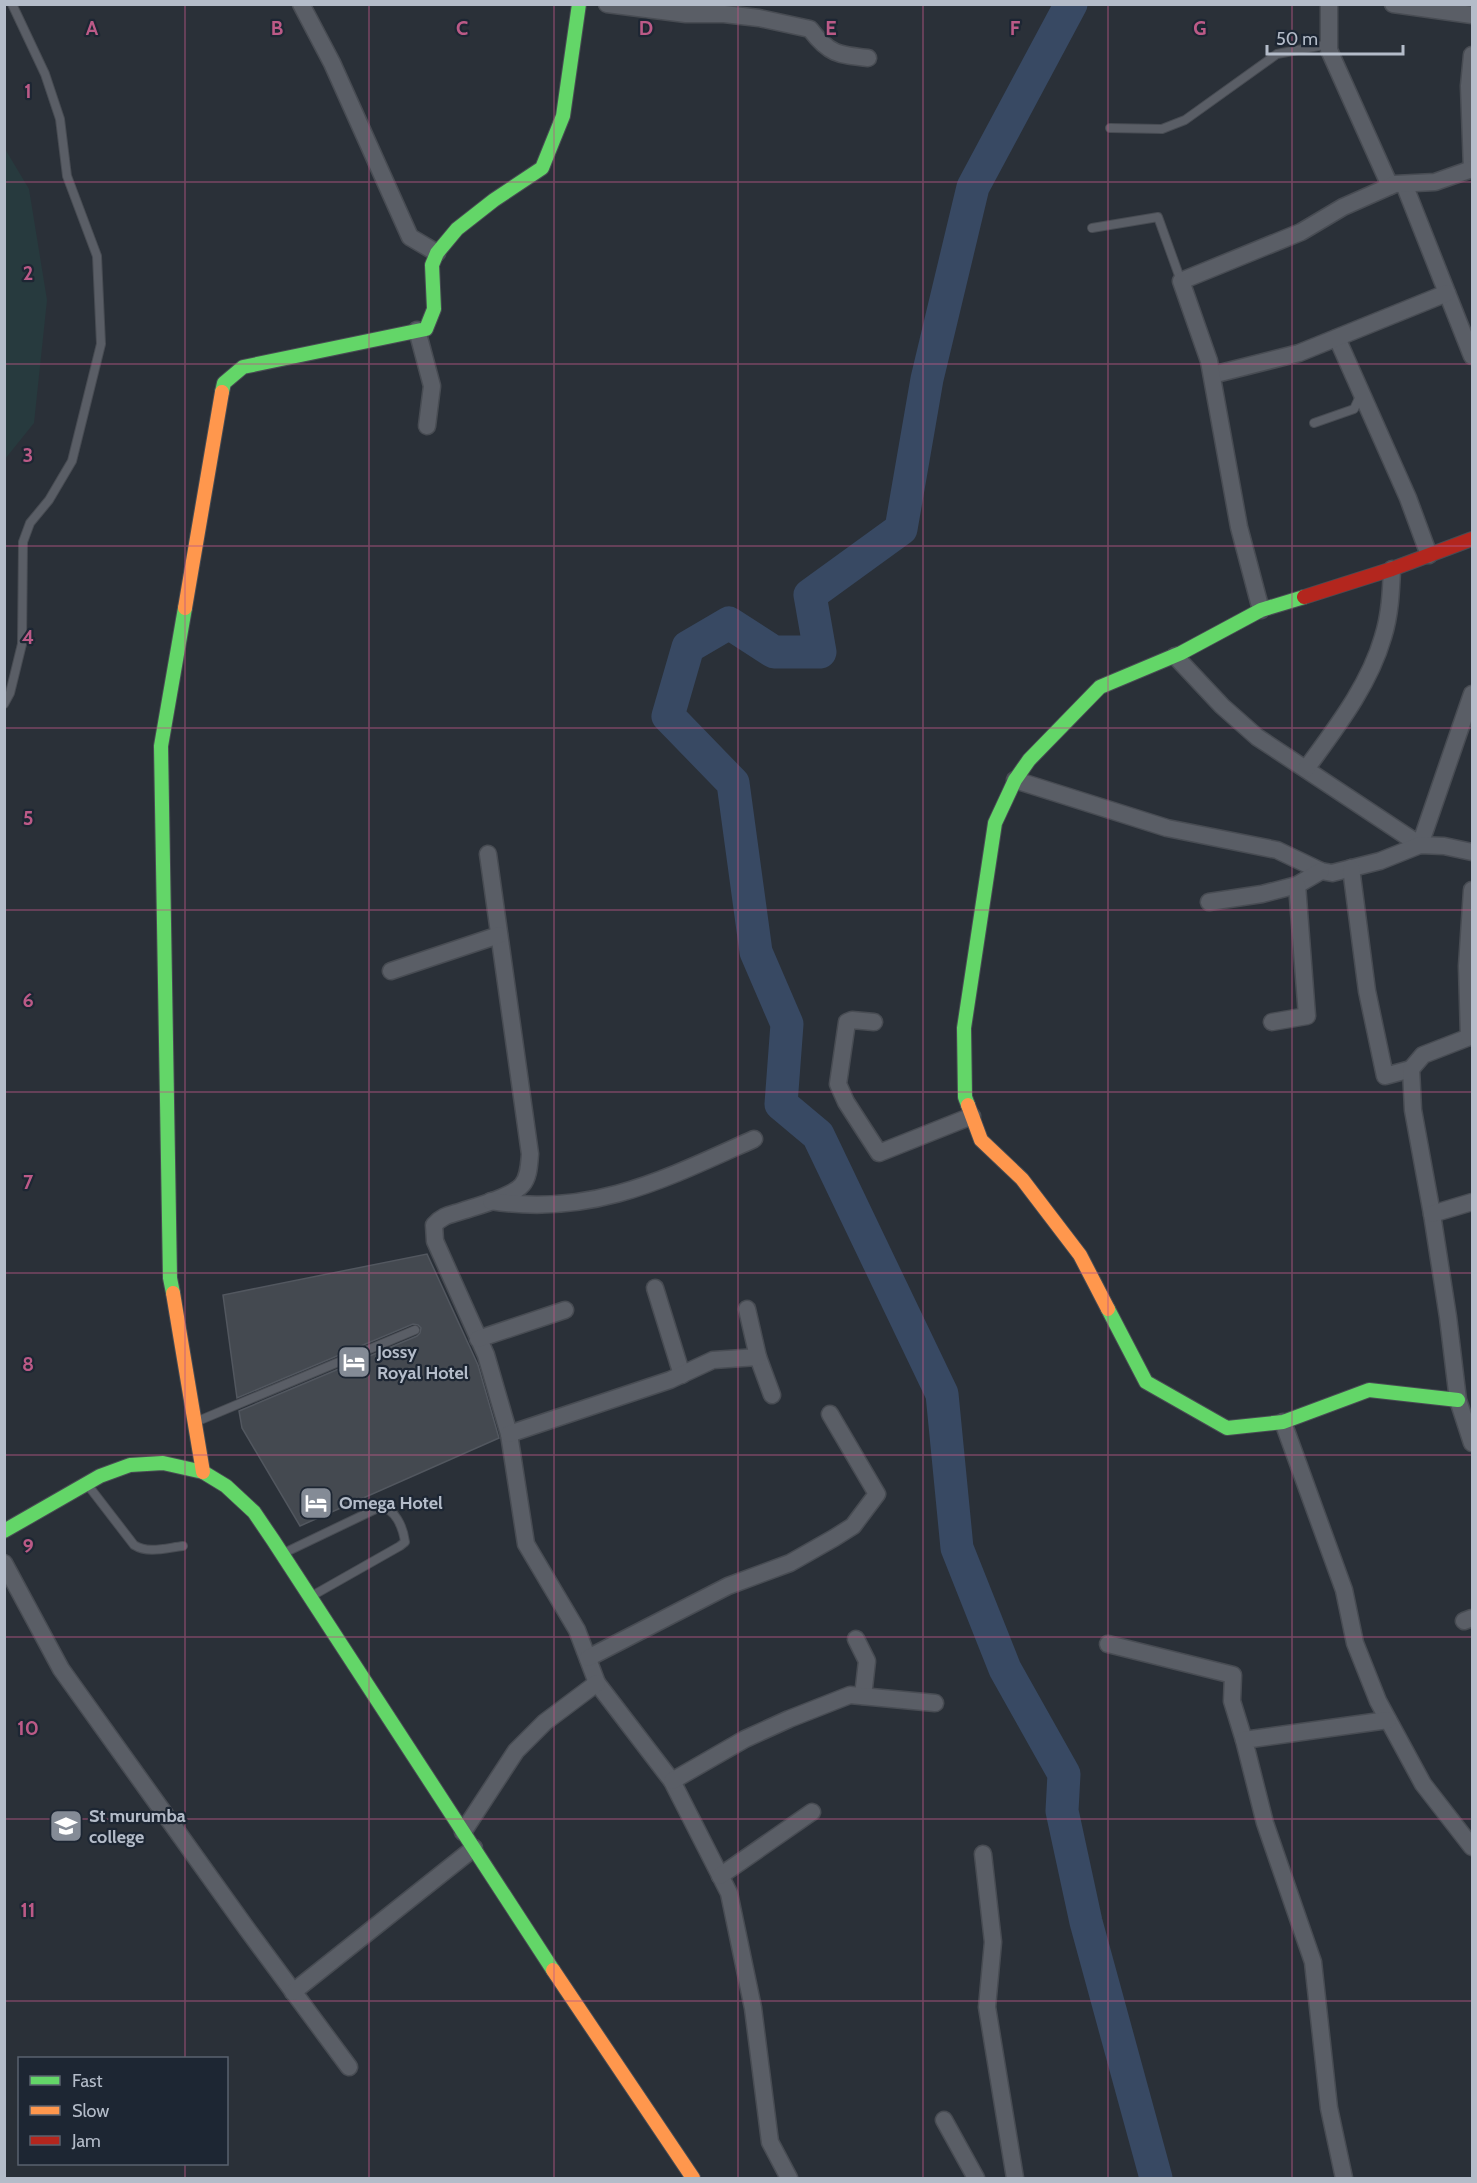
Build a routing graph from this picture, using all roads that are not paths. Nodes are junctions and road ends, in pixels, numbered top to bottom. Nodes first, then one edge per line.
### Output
1 (12, 4) edge
2 (301, 4) edge
3 (579, 4) edge
4 (607, 4) edge
5 (1329, 4) edge
6 (1393, 4) edge
7 (719, 9) edge
8 (1473, 15) edge
9 (1329, 44) junction
10 (1473, 54) edge
11 (868, 58) dead end
12 (1110, 128) dead end
13 (1472, 169) edge
14 (1397, 185) junction
15 (1092, 228) dead end
16 (438, 253) junction
17 (1181, 281) junction
18 (1447, 293) junction
19 (417, 330) junction
20 (1336, 338) junction
21 (1473, 356) edge
22 (1212, 375) junction
23 (1362, 394) junction
24 (1314, 423) dead end
25 (427, 426) dead end
26 (1473, 539) edge
27 (1429, 555) junction
28 (1392, 569) junction
29 (1261, 610) junction
30 (1175, 656) junction
31 (1473, 694) edge
32 (4, 704) edge
33 (1306, 769) junction
34 (1015, 780) junction
35 (1419, 845) junction
36 (1473, 852) edge
37 (488, 854) dead end
38 (1351, 868) junction
39 (1321, 871) junction
40 (1298, 885) junction
41 (1473, 890) edge
42 (1209, 902) dead end
43 (499, 935) junction
44 (391, 971) dead end
45 (874, 1022) dead end
46 (1272, 1022) dead end
47 (1471, 1037) edge
48 (1411, 1069) junction
49 (972, 1116) junction
50 (754, 1139) dead end
51 (490, 1201) junction
52 (1473, 1202) edge
53 (1432, 1214) junction
54 (655, 1288) dead end
55 (747, 1309) dead end
56 (565, 1310) dead end
57 (415, 1330) dead end
58 (478, 1339) junction
59 (758, 1357) junction
60 (682, 1375) junction
61 (772, 1395) dead end
62 (1464, 1406) edge
63 (830, 1414) dead end
64 (195, 1422) junction
65 (1283, 1422) junction
66 (509, 1434) junction
67 (1473, 1443) edge
68 (203, 1472) junction
69 (87, 1484) junction
70 (4, 1531) edge
71 (183, 1546) dead end
72 (282, 1553) junction
73 (4, 1563) edge
74 (310, 1597) junction
75 (856, 1639) dead end
76 (1108, 1644) dead end
77 (588, 1658) junction
78 (597, 1683) junction
79 (863, 1696) junction
80 (935, 1703) dead end
81 (1388, 1720) junction
82 (1244, 1740) junction
83 (672, 1781) junction
84 (812, 1812) dead end
85 (463, 1832) junction
86 (1473, 1847) edge
87 (474, 1848) junction
88 (983, 1854) dead end
89 (720, 1876) junction
90 (293, 1992) junction
91 (350, 2067) dead end
92 (944, 2120) dead end
93 (693, 2178) edge
94 (789, 2178) edge
95 (976, 2178) edge
96 (1015, 2178) edge
97 (1344, 2178) edge

1 - 32 lane
2 - 16 street
3 - 16 street
4 - 7 street
5 - 9 street
6 - 8 street
7 - 11 street
9 - 12 lane
9 - 14 street
10 - 13 street
13 - 14 street
14 - 17 street
14 - 18 street
15 - 17 lane
16 - 19 street
17 - 22 street
18 - 20 street
18 - 21 street
19 - 25 street
19 - 64 street
20 - 22 street
20 - 23 street
22 - 29 street
23 - 24 lane
23 - 27 street
26 - 27 street
27 - 28 street
28 - 29 street
28 - 33 street
29 - 30 street
30 - 33 street
30 - 34 street
31 - 35 street
33 - 35 street
34 - 39 street
34 - 49 street
35 - 36 street
35 - 38 street
37 - 43 street
38 - 39 street
38 - 48 street
39 - 40 street
40 - 42 street
40 - 46 street
41 - 47 street
43 - 44 street
43 - 51 street
45 - 49 street
47 - 48 street
48 - 53 street
49 - 65 street
50 - 51 street
51 - 58 street
52 - 53 street
53 - 62 street
54 - 60 street
55 - 59 street
56 - 58 street
57 - 64 lane
58 - 66 street
59 - 60 street
59 - 61 street
60 - 66 street
62 - 65 street
62 - 67 street
63 - 77 street
64 - 68 street
65 - 81 street
66 - 77 street
68 - 69 street
68 - 72 street
69 - 70 street
69 - 71 lane
72 - 74 street
72 - 74 lane
73 - 90 street
74 - 85 street
75 - 79 street
76 - 82 street
77 - 78 street
78 - 83 street
78 - 85 street
79 - 80 street
79 - 83 street
81 - 82 street
81 - 86 street
82 - 97 street
83 - 89 street
84 - 89 street
85 - 87 street
87 - 90 street
87 - 93 street
88 - 96 street
89 - 94 street
90 - 91 street
92 - 95 street

